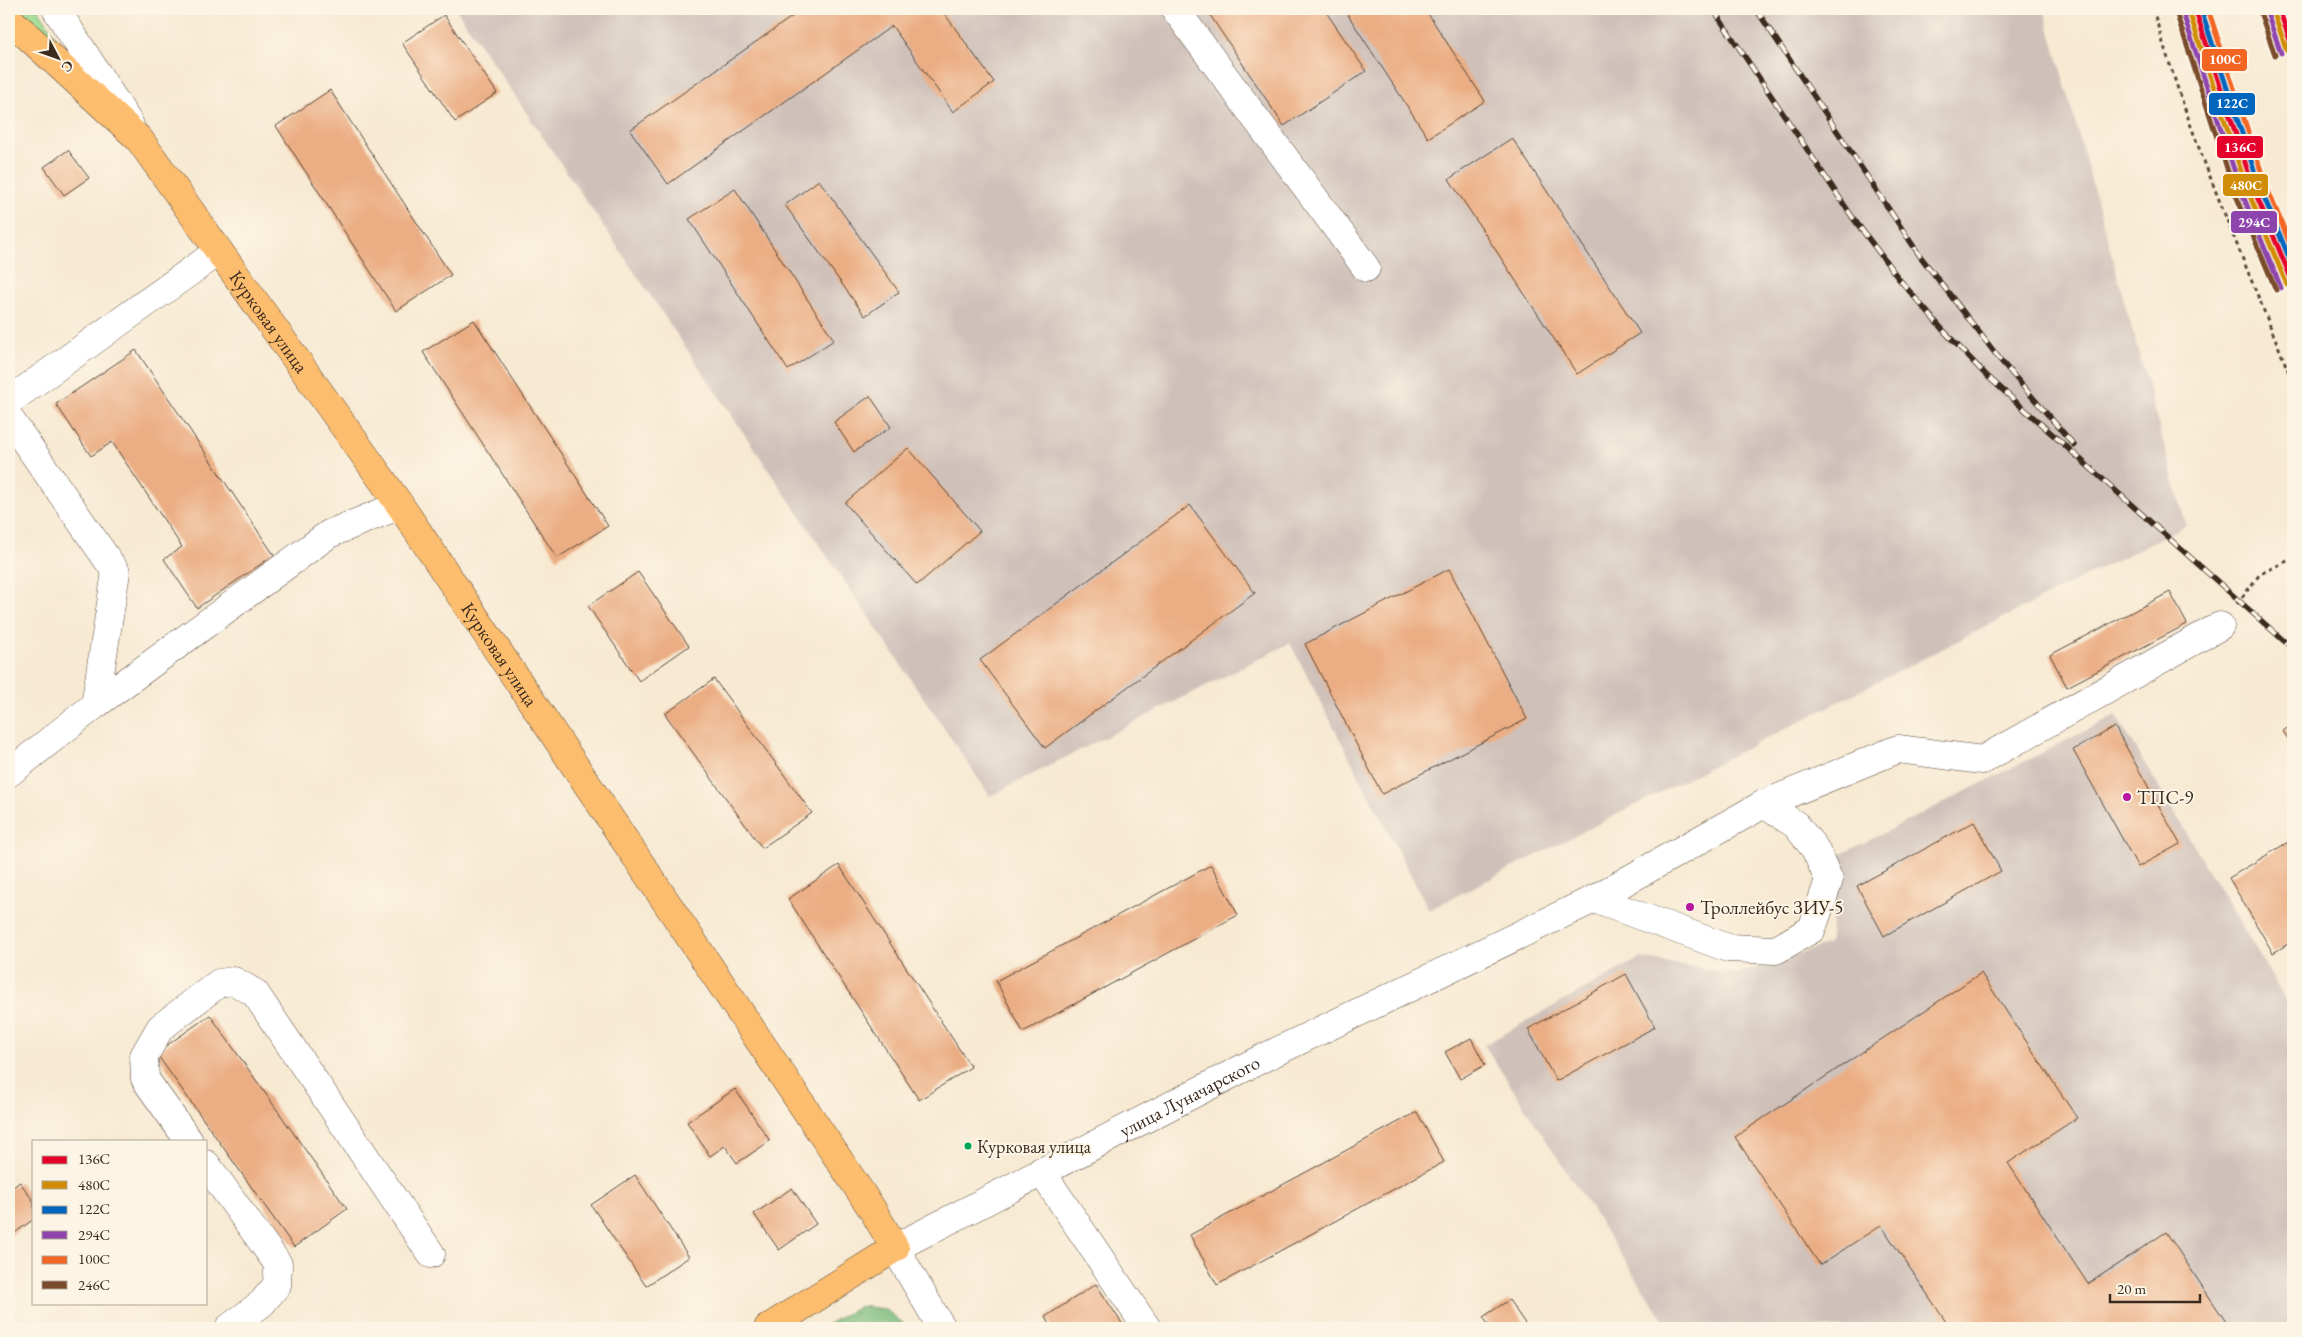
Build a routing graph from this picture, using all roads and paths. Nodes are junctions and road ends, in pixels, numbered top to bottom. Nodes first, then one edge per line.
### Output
1 (56, 9) edge
2 (1176, 9) edge
3 (2153, 9) edge
4 (9, 19) edge
5 (139, 139) junction
6 (219, 250) junction
7 (1366, 268) dead end
8 (2293, 383) edge
9 (9, 401) edge
10 (9, 418) edge
11 (400, 505) junction
12 (2293, 558) edge
13 (2220, 626) joint
14 (95, 705) junction
15 (9, 773) edge
16 (1764, 804) junction
17 (1594, 899) junction
18 (188, 1140) edge
19 (208, 1167) edge
20 (1041, 1171) junction
21 (895, 1248) junction
22 (431, 1254) dead end
23 (228, 1328) edge
24 (768, 1328) edge
25 (942, 1328) edge
26 (1147, 1328) edge

1 - 5 street
2 - 7 street
3 - 8 path
4 - 5 main road, Курковая улица
5 - 6 main road, Курковая улица
6 - 9 street
6 - 11 main road, Курковая улица
10 - 14 street
11 - 14 street
11 - 21 main road, Курковая улица
12 - 13 path
13 - 16 street, улица Луначарского
14 - 15 street
16 - 17 street, улица Луначарского
16 - 17 street
17 - 20 street, улица Луначарского
18 - 22 street
19 - 23 street
20 - 21 street, улица Луначарского
20 - 26 street
21 - 24 main road, улица Луначарского
21 - 25 street, Курковая улица

